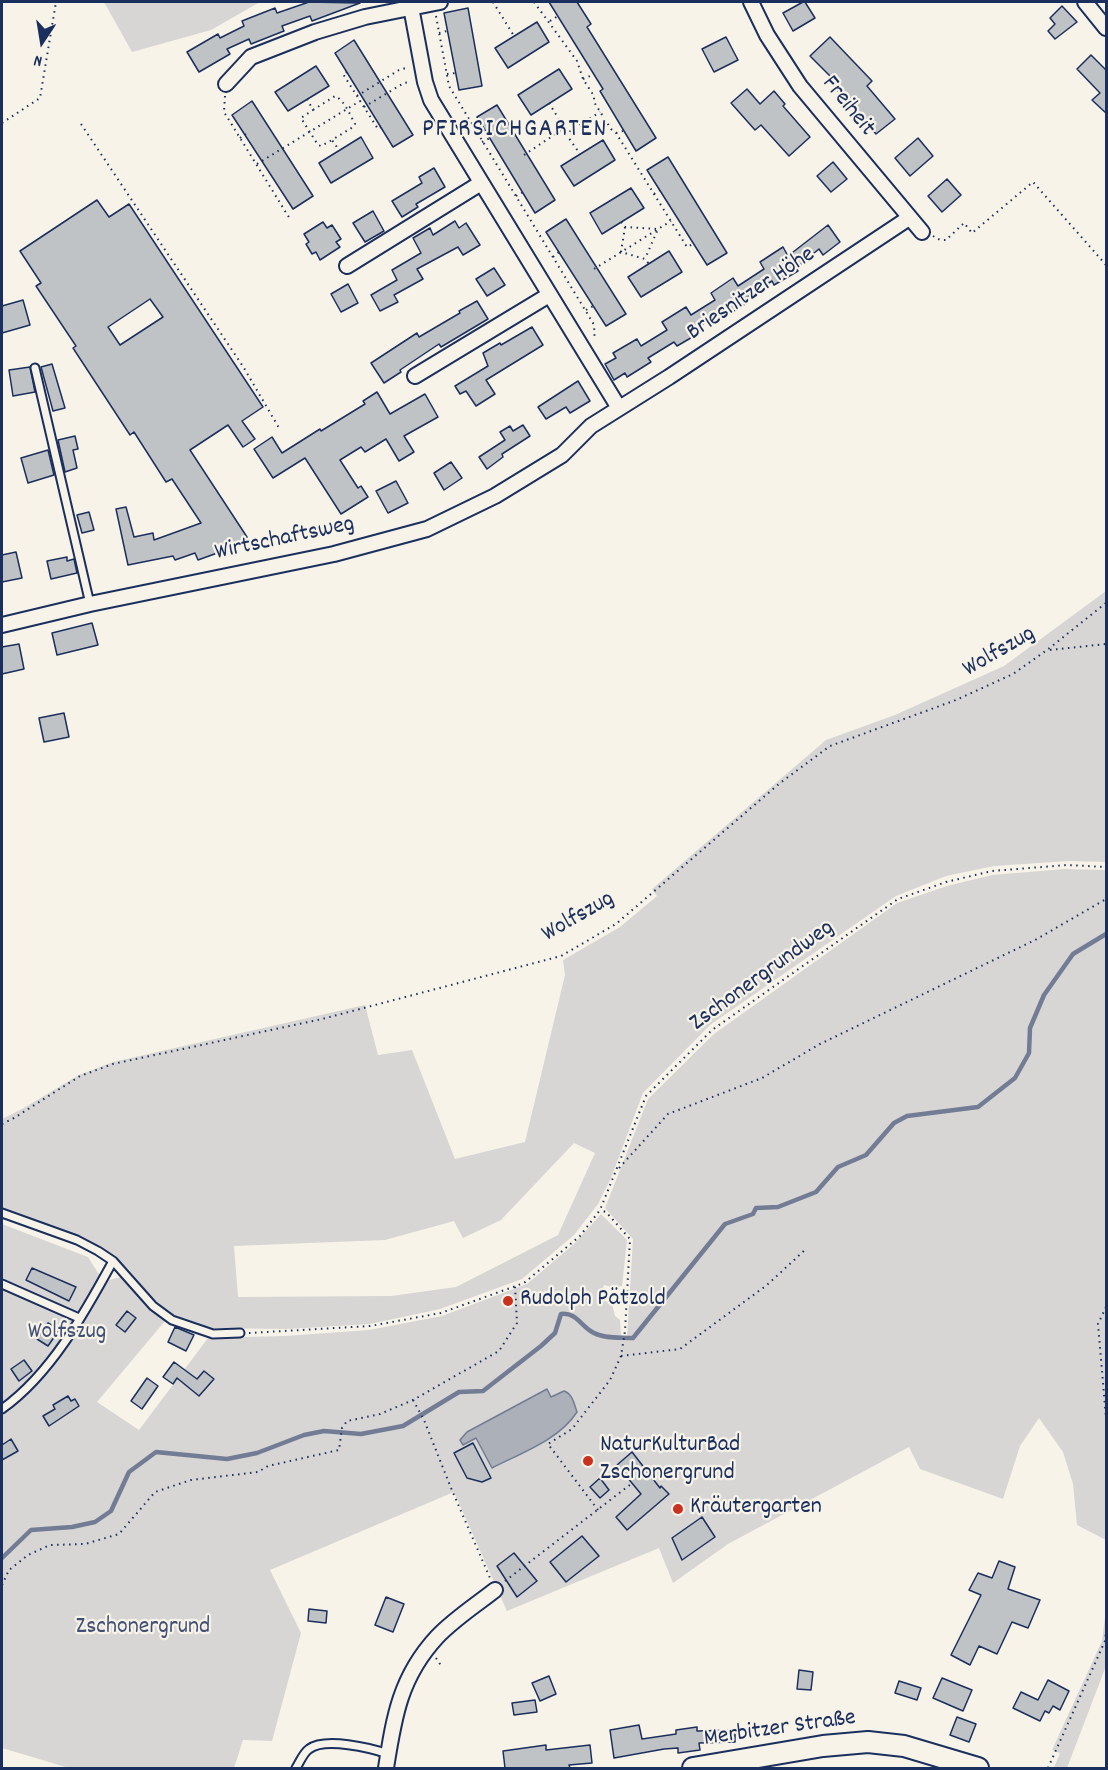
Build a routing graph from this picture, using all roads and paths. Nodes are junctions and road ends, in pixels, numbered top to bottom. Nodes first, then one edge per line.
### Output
1 (56, 2) edge
2 (436, 2) edge
3 (493, 2) edge
4 (534, 2) edge
5 (751, 2) edge
6 (1085, 2) edge
7 (411, 7) junction
8 (558, 16) dead end
9 (550, 21) junction
10 (1107, 28) edge
11 (447, 31) dead end
12 (439, 33) junction
13 (514, 36) dead end
14 (422, 65) junction
15 (347, 72) dead end
16 (456, 73) dead end
17 (447, 75) junction
18 (590, 76) dead end
19 (583, 79) junction
20 (425, 82) junction
21 (226, 84) joint
22 (357, 96) junction
23 (307, 99) dead end
24 (360, 101) junction
25 (549, 104) dead end
26 (364, 107) junction
27 (347, 109) junction
28 (314, 110) junction
29 (600, 112) junction
30 (2, 123) edge
31 (81, 124) dead end
32 (381, 127) dead end
33 (560, 131) junction
34 (623, 131) dead end
35 (310, 132) junction
36 (616, 133) junction
37 (246, 134) dead end
38 (566, 134) junction
39 (240, 138) junction
40 (490, 138) dead end
41 (332, 140) junction
42 (482, 142) junction
43 (339, 150) dead end
44 (580, 154) dead end
45 (524, 155) dead end
46 (257, 164) junction
47 (481, 183) junction
48 (660, 190) dead end
49 (523, 192) dead end
50 (654, 194) junction
51 (516, 196) junction
52 (909, 218) junction
53 (290, 219) dead end
54 (671, 221) junction
55 (621, 222) dead end
56 (625, 227) junction
57 (658, 229) junction
58 (922, 232) joint
59 (693, 244) dead end
60 (559, 252) dead end
61 (621, 252) junction
62 (552, 257) junction
63 (645, 259) junction
64 (649, 264) dead end
65 (1107, 265) edge
66 (346, 266) dead end
67 (594, 269) dead end
68 (549, 295) junction
69 (593, 306) dead end
70 (585, 310) junction
71 (588, 357) junction
72 (35, 368) dead end
73 (415, 376) dead end
74 (619, 408) junction
75 (279, 428) dead end
76 (562, 455) joint
77 (1107, 603) edge
78 (90, 604) junction
79 (2, 625) edge
80 (1107, 644) edge
81 (1047, 650) junction
82 (1107, 867) edge
83 (1107, 899) edge
84 (2, 1124) edge
85 (617, 1170) junction
86 (600, 1210) junction
87 (2, 1213) edge
88 (806, 1249) dead end
89 (113, 1261) junction
90 (2, 1284) edge
91 (515, 1286) junction
92 (1107, 1307) edge
93 (80, 1318) junction
94 (240, 1333) joint
95 (621, 1356) junction
96 (413, 1400) junction
97 (2, 1409) edge
98 (1107, 1418) edge
99 (632, 1484) dead end
100 (598, 1510) junction
101 (2, 1585) edge
102 (495, 1590) junction
103 (1107, 1631) edge
104 (388, 1754) junction
105 (296, 1768) edge
106 (386, 1768) edge
107 (693, 1768) edge
108 (978, 1768) edge
109 (1048, 1768) edge

1 - 30 path
2 - 7 street
2 - 12 path
3 - 13 path
4 - 9 path
5 - 52 street, Freiheit
6 - 10 street
7 - 14 street
7 - 21 street
8 - 9 path
9 - 19 path
11 - 12 path
12 - 17 path
14 - 20 street
14 - 22 path
15 - 22 path
16 - 17 path
17 - 42 path
18 - 19 path
19 - 29 path
20 - 26 path
20 - 47 street
21 - 39 path
22 - 24 path
23 - 28 path
24 - 26 path
24 - 27 path
25 - 33 path
26 - 32 path
27 - 28 path
27 - 35 path
27 - 41 path
28 - 35 path
29 - 36 path
29 - 38 path
31 - 75 path
33 - 38 path
33 - 45 path
34 - 36 path
35 - 41 path
35 - 46 path
36 - 50 path
37 - 39 path
38 - 44 path
39 - 46 path
40 - 42 path
41 - 43 path
42 - 51 path
46 - 53 path
47 - 66 street
47 - 68 street
48 - 50 path
49 - 51 path
50 - 54 path
51 - 62 path
52 - 58 street, Freiheit
52 - 74 street, Briesnitzer Höhe
54 - 57 path
54 - 59 path
55 - 56 path
56 - 57 path
56 - 61 path
57 - 61 path
57 - 63 path
58 - 65 path
60 - 62 path
61 - 63 path
61 - 67 path
62 - 70 path
63 - 64 path
68 - 71 street
68 - 73 street
69 - 70 path
70 - 71 path
71 - 74 street
72 - 78 lane
74 - 76 street, Briesnitzer Höhe
76 - 78 street, Wirtschaftsweg
77 - 81 path, Wolfszug
78 - 79 street, Wirtschaftsweg
80 - 81 path
81 - 84 path, Wolfszug
82 - 85 path, Zschonergrundweg
83 - 85 path
85 - 86 path, Zschonergrundweg
86 - 91 path, Zschonergrundweg
86 - 95 path
87 - 89 lane
88 - 95 path
89 - 93 lane
89 - 94 lane
90 - 93 lane
91 - 94 path, Zschonergrundweg
91 - 96 path
92 - 98 path
93 - 97 lane
95 - 100 path
96 - 101 path
96 - 102 path
99 - 100 path
100 - 102 path
102 - 104 street
103 - 109 path
104 - 105 lane
104 - 106 street
107 - 108 street, Merbitzer Straße

